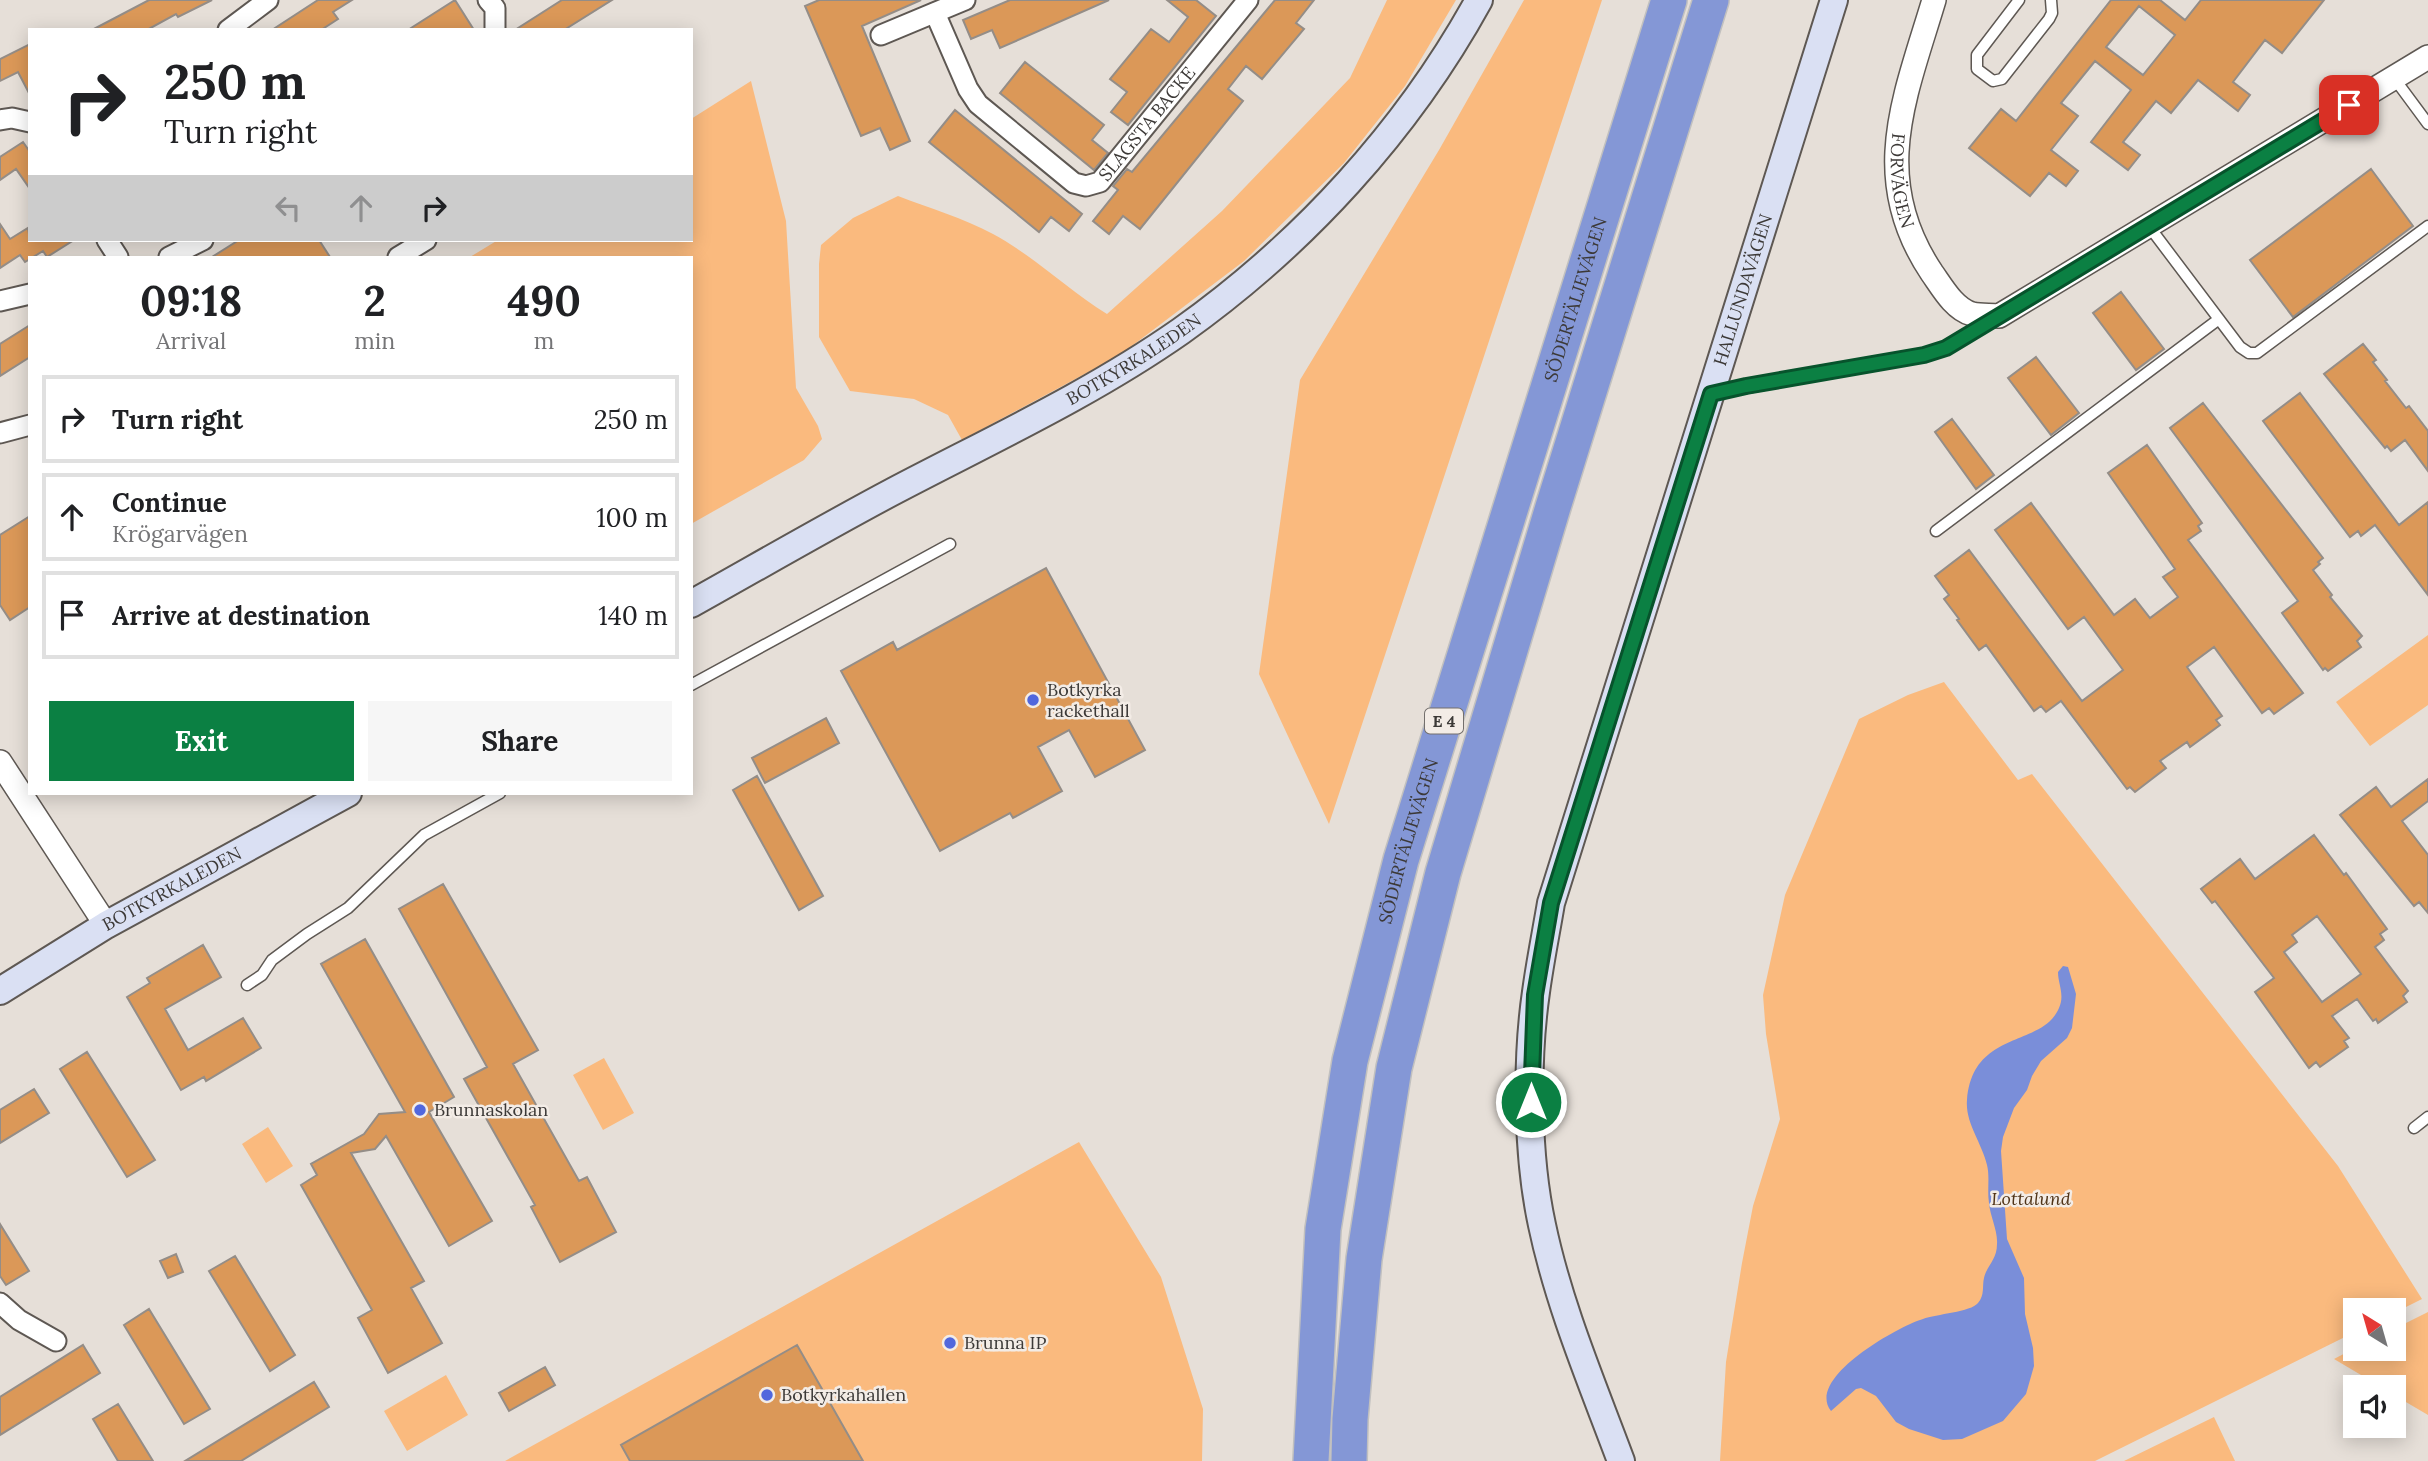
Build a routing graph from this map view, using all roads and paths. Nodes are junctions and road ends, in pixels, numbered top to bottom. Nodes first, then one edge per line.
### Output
1 (268, 0) edge
2 (965, 0) edge
3 (1248, 0) edge
4 (1479, 0) edge
5 (1669, 0) edge
6 (1711, 0) edge
7 (1834, 0) edge
8 (1934, 0) edge
9 (2019, 0) edge
10 (2051, 0) edge
11 (497, 3) edge
12 (935, 13) junction
13 (231, 28) edge
14 (495, 28) edge
15 (881, 35) dead end
16 (2428, 57) edge
17 (2393, 78) junction
18 (0, 120) edge
19 (28, 122) edge
20 (2428, 124) edge
21 (2147, 225) junction
22 (2428, 226) edge
23 (199, 242) edge
24 (423, 242) edge
25 (171, 256) edge
26 (400, 256) edge
27 (28, 294) edge
28 (0, 301) edge
29 (1999, 316) junction
30 (2219, 318) junction
31 (1711, 394) junction
32 (28, 426) edge
33 (0, 433) edge
34 (1936, 531) dead end
35 (950, 544) dead end
36 (693, 603) edge
37 (693, 684) edge
38 (0, 762) edge
39 (344, 795) edge
40 (496, 795) edge
41 (106, 925) junction
42 (247, 985) dead end
43 (0, 992) edge
44 (2428, 1117) edge
45 (2414, 1128) dead end
46 (0, 1303) edge
47 (56, 1340) dead end
48 (1595, 1393) junction
49 (1311, 1461) edge
50 (1349, 1461) edge
51 (1621, 1461) edge
52 (1631, 1461) edge

1 - 13 street
2 - 12 street
3 - 12 street, SLAGSTA BACKE
4 - 36 main road, BOTKYRKALEDEN
5 - 49 highway, SÖDERTÄLJEVÄGEN / E 4
6 - 50 highway, E 4
7 - 31 main road, HALLUNDAVÄGEN
8 - 29 street, FORVÄGEN
9 - 10 lane
11 - 14 street
12 - 15 street
16 - 17 street
17 - 20 lane
17 - 21 street
18 - 19 street
21 - 29 street
21 - 30 lane
22 - 30 lane
23 - 25 street
24 - 26 street
27 - 28 street
29 - 31 lane
30 - 34 lane
31 - 48 main road, HALLUNDAVÄGEN
32 - 33 street
35 - 37 lane
38 - 41 street
39 - 41 main road, BOTKYRKALEDEN
40 - 42 lane
41 - 43 main road, BOTKYRKALEDEN
44 - 45 lane
46 - 47 street
48 - 51 main road, HALLUNDAVÄGEN
48 - 52 main road, HALLUNDAVÄGEN

